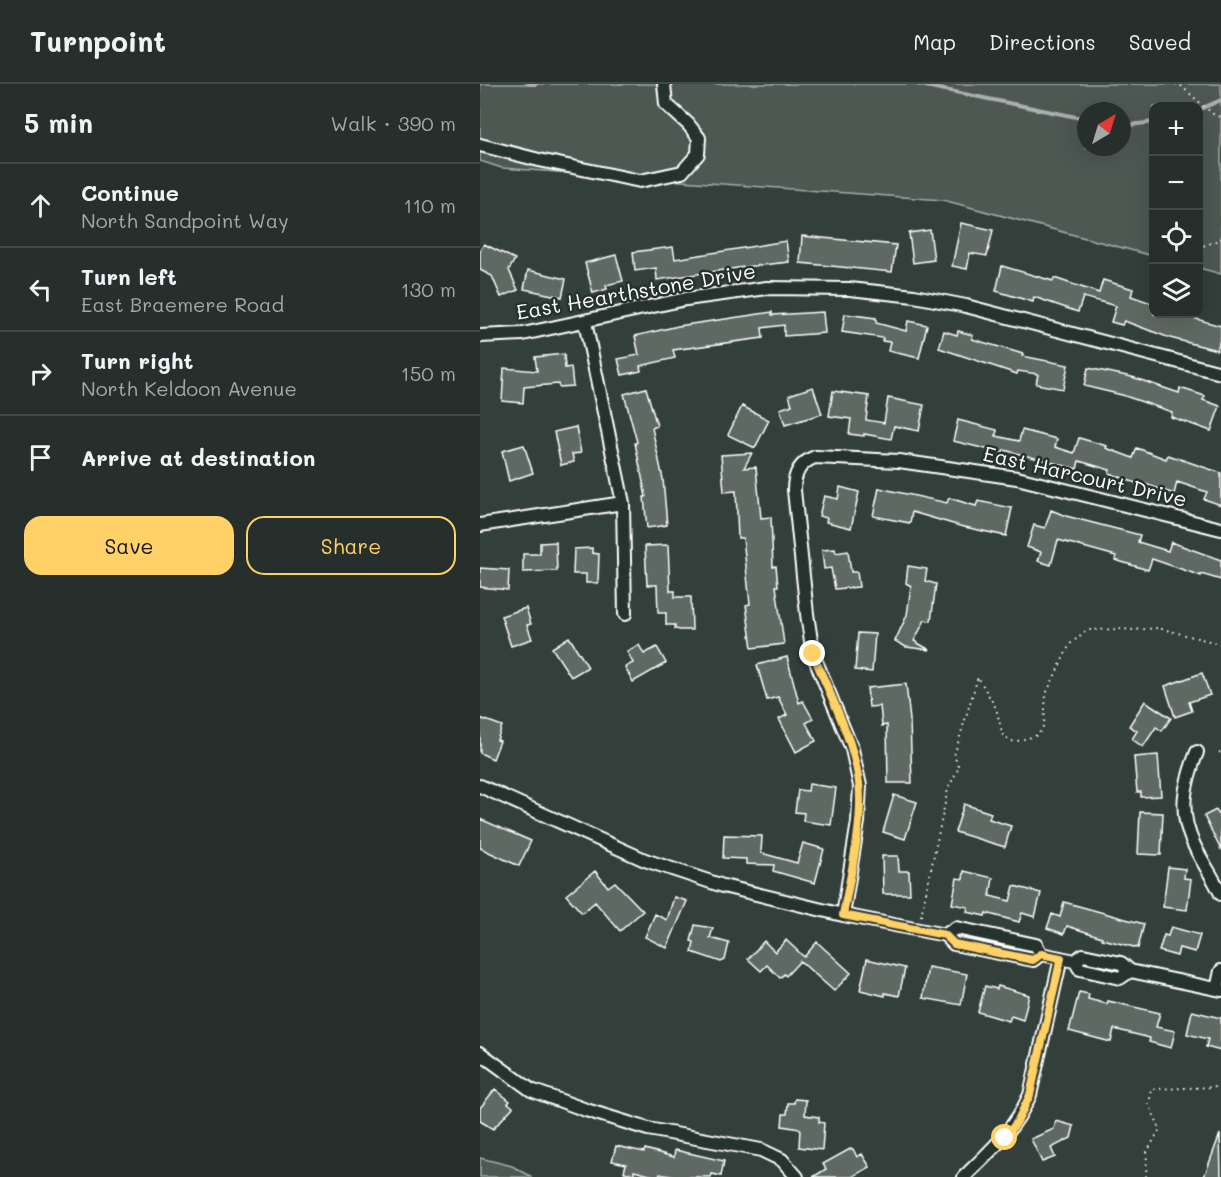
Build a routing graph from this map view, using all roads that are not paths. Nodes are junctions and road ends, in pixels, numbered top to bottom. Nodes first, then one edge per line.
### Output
1 (664, 84) edge
2 (480, 145) edge
3 (585, 322) junction
4 (480, 336) edge
5 (1221, 373) edge
6 (623, 503) junction
7 (480, 525) edge
8 (1221, 529) edge
9 (625, 614) dead end
10 (1197, 752) dead end
11 (480, 786) edge
12 (1221, 894) edge
13 (843, 915) junction
14 (1061, 958) junction
15 (1221, 970) edge
16 (1219, 990) edge
17 (480, 1053) edge
18 (797, 1177) edge
19 (964, 1177) edge

1 - 2 street
3 - 4 street, East Hearthstone Drive
3 - 5 street, East Hearthstone Drive
3 - 6 street
6 - 7 street
6 - 9 street
8 - 13 street, East Harcourt Drive
10 - 12 street
11 - 13 street
13 - 14 street
14 - 16 street
14 - 19 street
15 - 16 street
17 - 18 street

